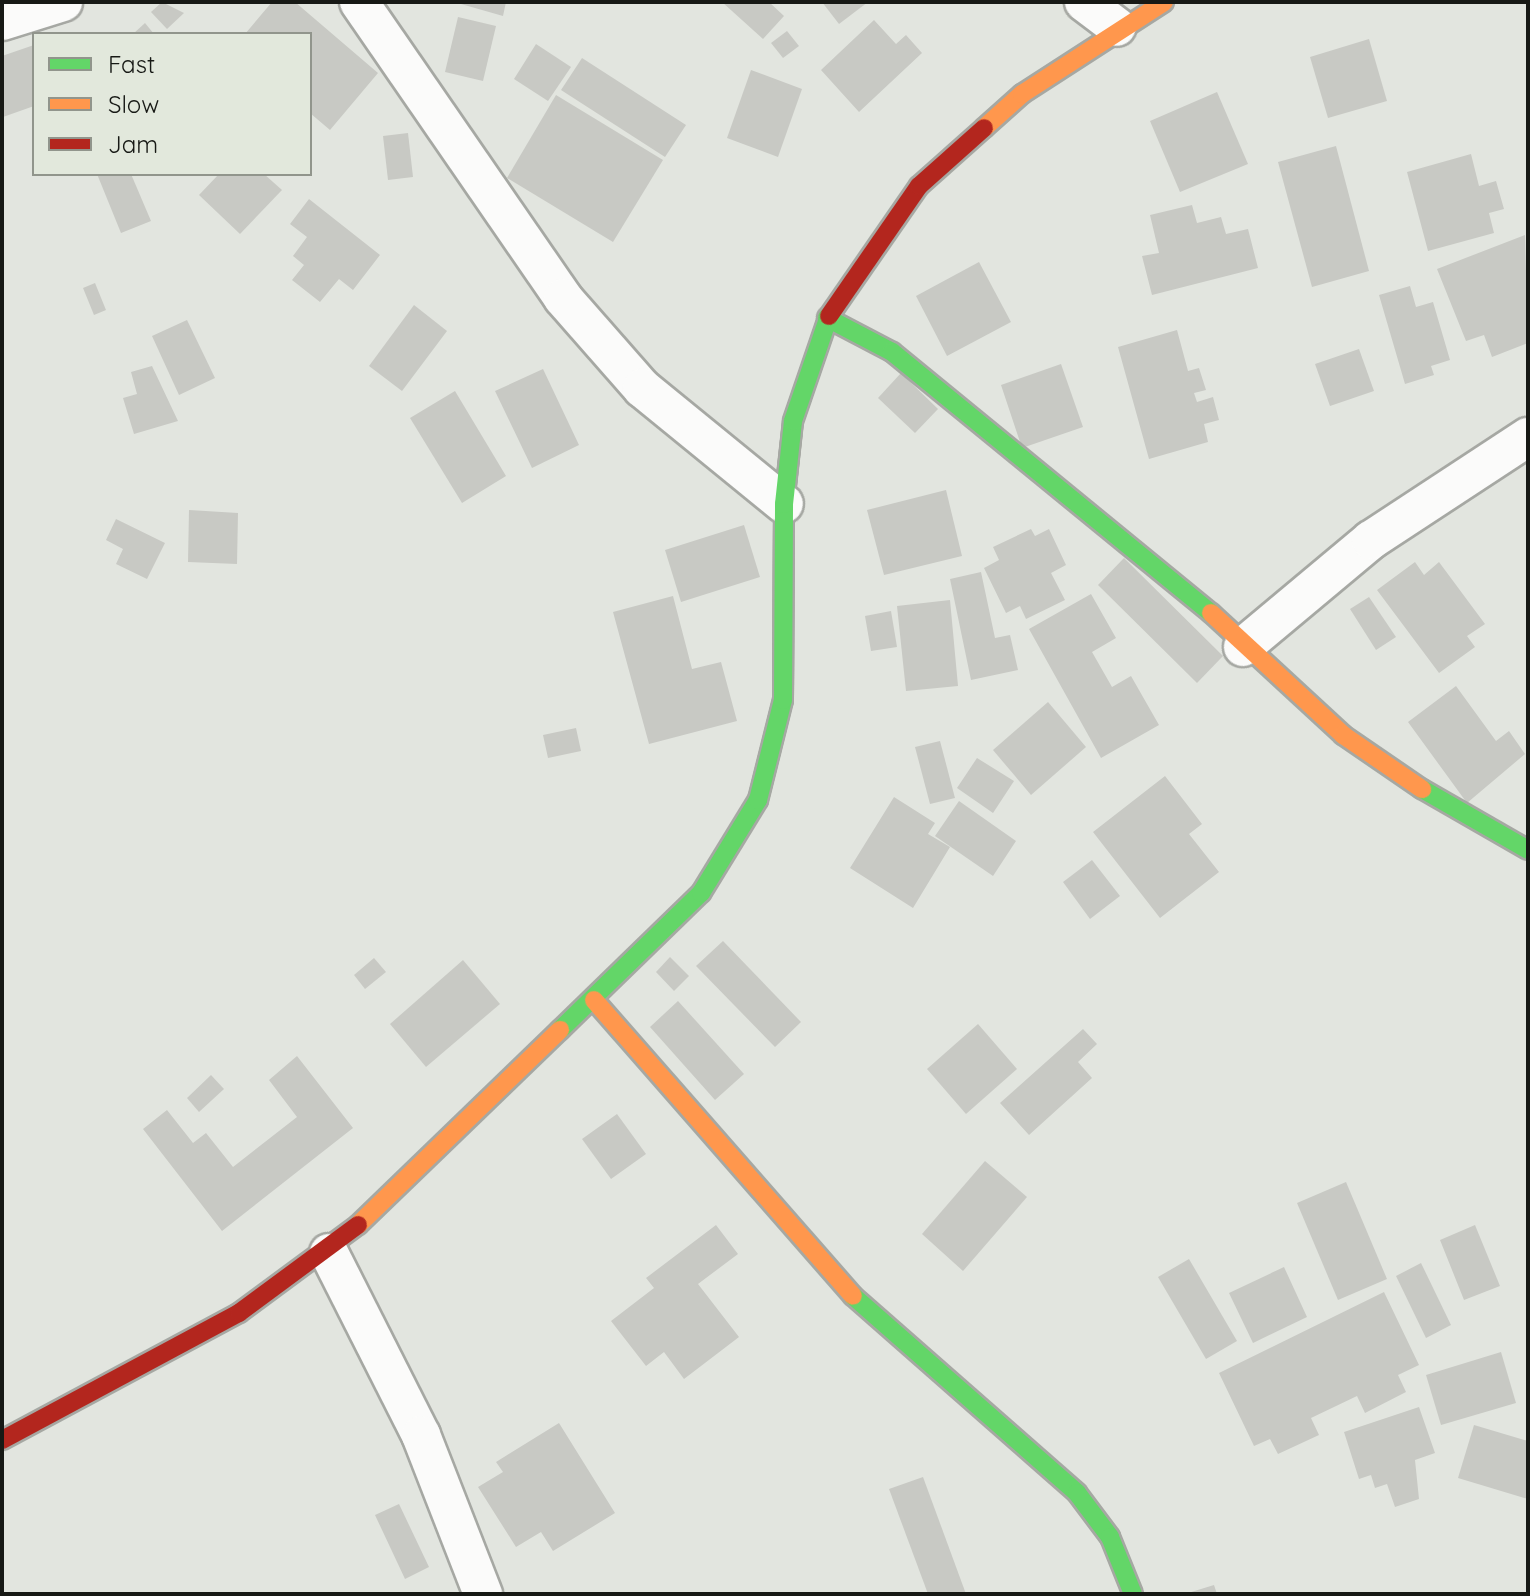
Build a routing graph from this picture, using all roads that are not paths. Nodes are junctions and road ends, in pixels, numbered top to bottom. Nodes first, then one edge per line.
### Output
1 (63, 2) edge
2 (359, 2) edge
3 (1084, 2) edge
4 (1164, 2) edge
5 (2, 21) edge
6 (1117, 27) junction
7 (827, 318) junction
8 (1528, 437) edge
9 (784, 504) junction
10 (1243, 647) junction
11 (1528, 850) edge
12 (594, 1000) junction
13 (329, 1253) junction
14 (2, 1440) edge
15 (483, 1594) edge
16 (1133, 1594) edge

1 - 5 street
2 - 9 street
3 - 6 street
4 - 6 street
6 - 7 street
7 - 9 street
7 - 10 street
8 - 10 street
9 - 12 street
10 - 11 street
12 - 13 street
12 - 16 street
13 - 14 street
13 - 15 street

